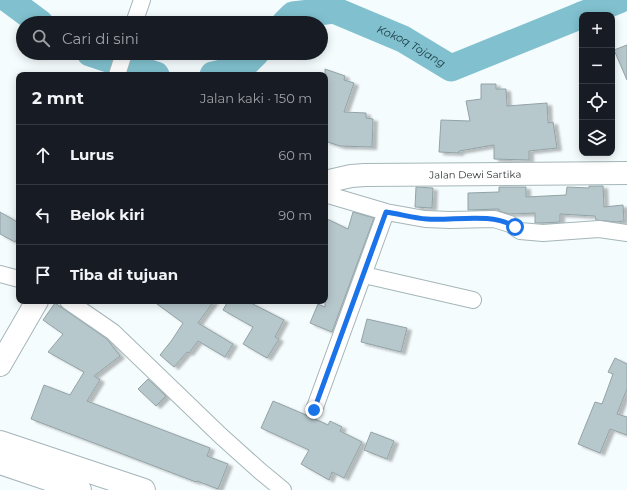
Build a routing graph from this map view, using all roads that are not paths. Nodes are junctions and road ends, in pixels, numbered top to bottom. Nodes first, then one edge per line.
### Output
1 (142, 0) edge
2 (136, 16) edge
3 (122, 60) edge
4 (118, 72) edge
5 (627, 173) edge
6 (328, 181) edge
7 (328, 195) edge
8 (386, 212) junction
9 (627, 233) edge
10 (0, 274) edge
11 (364, 275) junction
12 (16, 278) edge
13 (473, 300) dead end
14 (35, 304) edge
15 (72, 304) edge
16 (0, 365) edge
17 (314, 410) dead end
18 (0, 442) edge
19 (0, 463) edge
20 (80, 490) edge
21 (144, 490) edge
22 (284, 490) edge

1 - 2 street
3 - 4 street
5 - 6 street, Jalan Dewi Sartika
7 - 8 street
8 - 9 street
8 - 11 street
10 - 12 street
11 - 13 street
11 - 17 street
14 - 16 street
15 - 22 street
18 - 21 street
19 - 20 street

